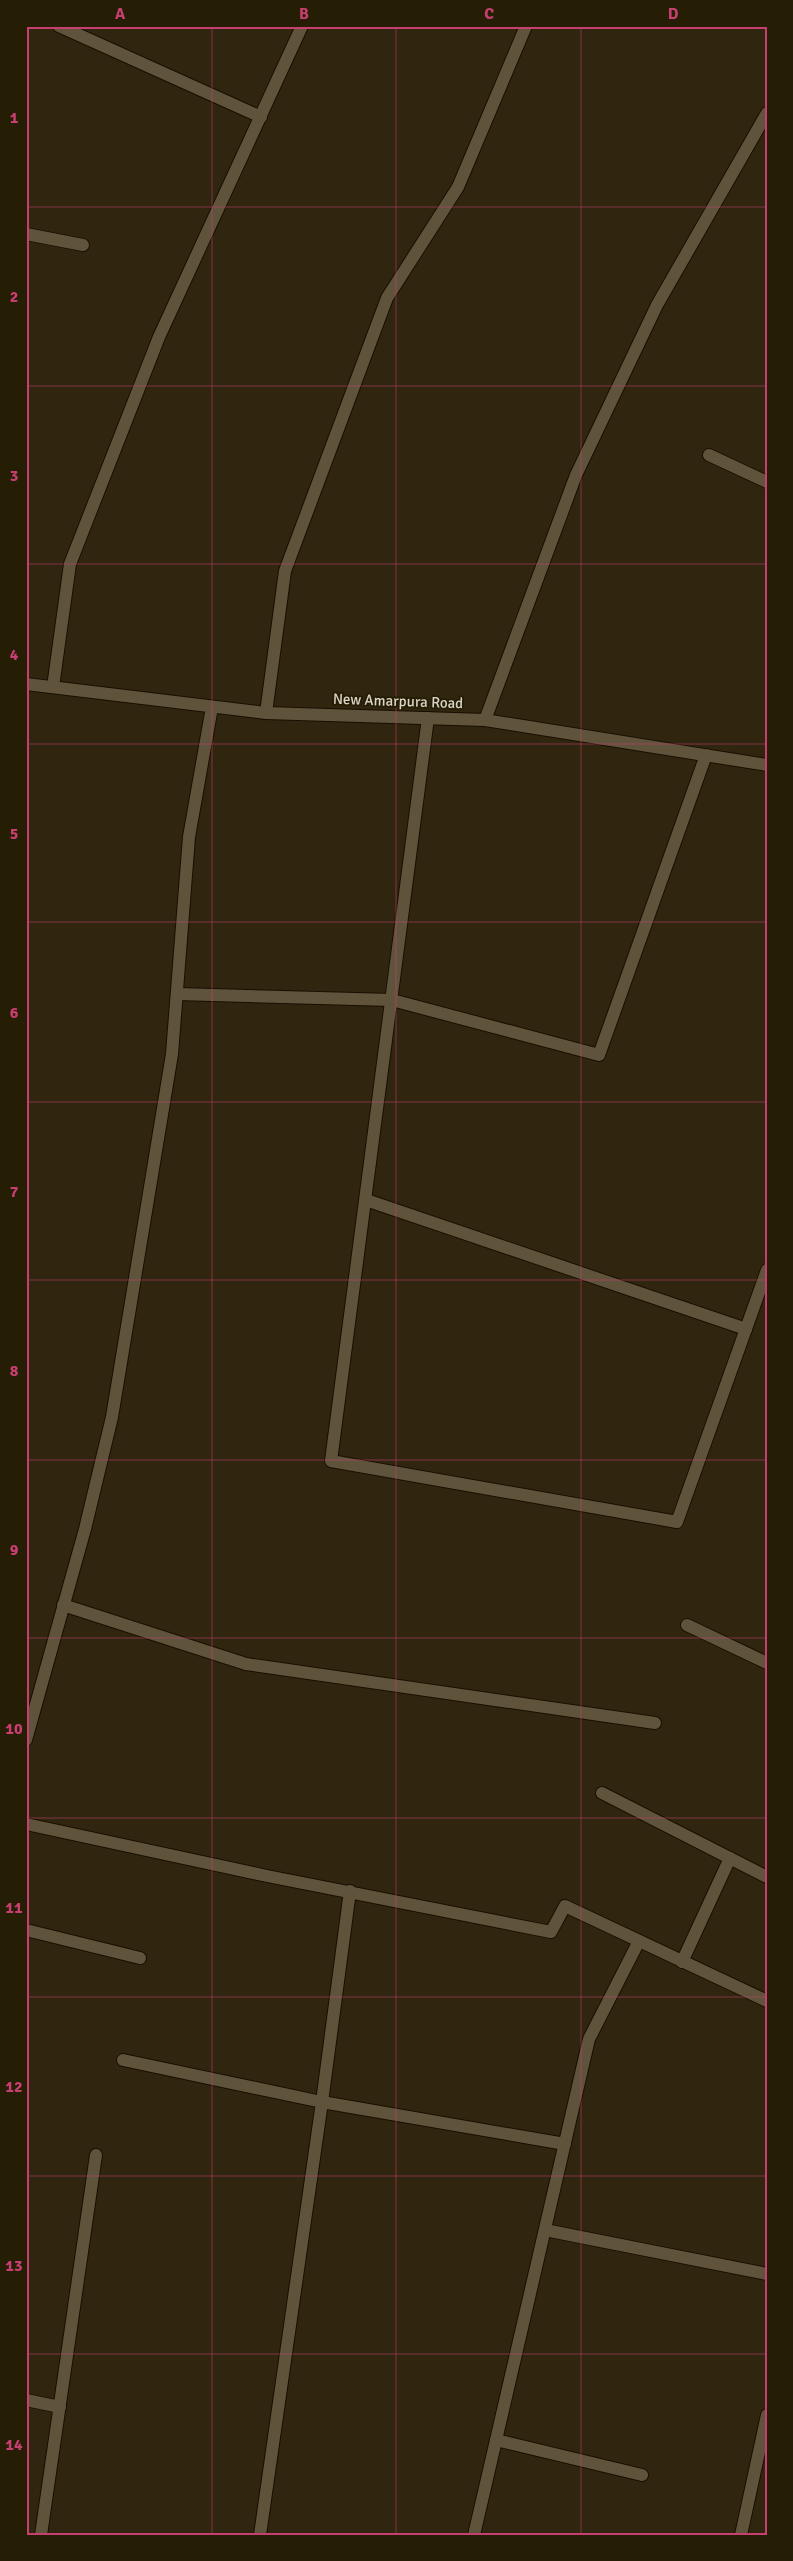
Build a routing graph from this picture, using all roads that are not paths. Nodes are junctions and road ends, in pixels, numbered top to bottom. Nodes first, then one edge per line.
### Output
1 (59, 26) edge
2 (302, 26) edge
3 (526, 26) edge
4 (767, 113) edge
5 (261, 117) junction
6 (26, 234) edge
7 (82, 245) dead end
8 (709, 455) dead end
9 (767, 482) edge
10 (26, 684) edge
11 (53, 687) junction
12 (212, 707) junction
13 (266, 713) junction
14 (428, 718) junction
15 (485, 720) junction
16 (706, 755) junction
17 (767, 765) edge
18 (177, 994) junction
19 (392, 1000) junction
20 (366, 1200) junction
21 (767, 1270) edge
22 (746, 1329) junction
23 (63, 1605) junction
24 (687, 1626) dead end
25 (767, 1663) edge
26 (655, 1723) dead end
27 (26, 1740) edge
28 (602, 1793) dead end
29 (26, 1824) edge
30 (730, 1858) junction
31 (767, 1877) edge
32 (350, 1891) junction
33 (26, 1930) edge
34 (639, 1941) junction
35 (140, 1958) dead end
36 (682, 1962) junction
37 (767, 2002) edge
38 (123, 2060) dead end
39 (322, 2102) junction
40 (565, 2144) junction
41 (96, 2156) dead end
42 (545, 2230) junction
43 (767, 2274) edge
44 (26, 2400) edge
45 (60, 2407) junction
46 (767, 2414) edge
47 (496, 2440) junction
48 (642, 2475) dead end
49 (41, 2535) edge
50 (260, 2535) edge
51 (474, 2535) edge
52 (741, 2535) edge

1 - 5 street
2 - 5 street
3 - 13 street
4 - 15 street
5 - 11 street
6 - 7 street
8 - 9 street
10 - 11 street, New Amarpura Road
11 - 12 street, New Amarpura Road
12 - 13 street, New Amarpura Road
12 - 18 street
13 - 14 street, New Amarpura Road
14 - 15 street, New Amarpura Road
14 - 19 street
15 - 16 street, New Amarpura Road
16 - 17 street, New Amarpura Road
16 - 19 street
18 - 19 street
18 - 23 street
19 - 20 street
20 - 22 street
20 - 22 street
21 - 22 street
23 - 26 street
23 - 27 street
24 - 25 street
28 - 30 street
29 - 32 street
30 - 31 street
30 - 36 street
32 - 34 street
32 - 39 street
33 - 35 street
34 - 36 street
34 - 40 street
36 - 37 street
38 - 39 street
39 - 40 street
39 - 50 street
40 - 42 street
41 - 45 street
42 - 43 street
42 - 47 street
44 - 45 street
45 - 49 street
46 - 52 street
47 - 48 street
47 - 51 street

